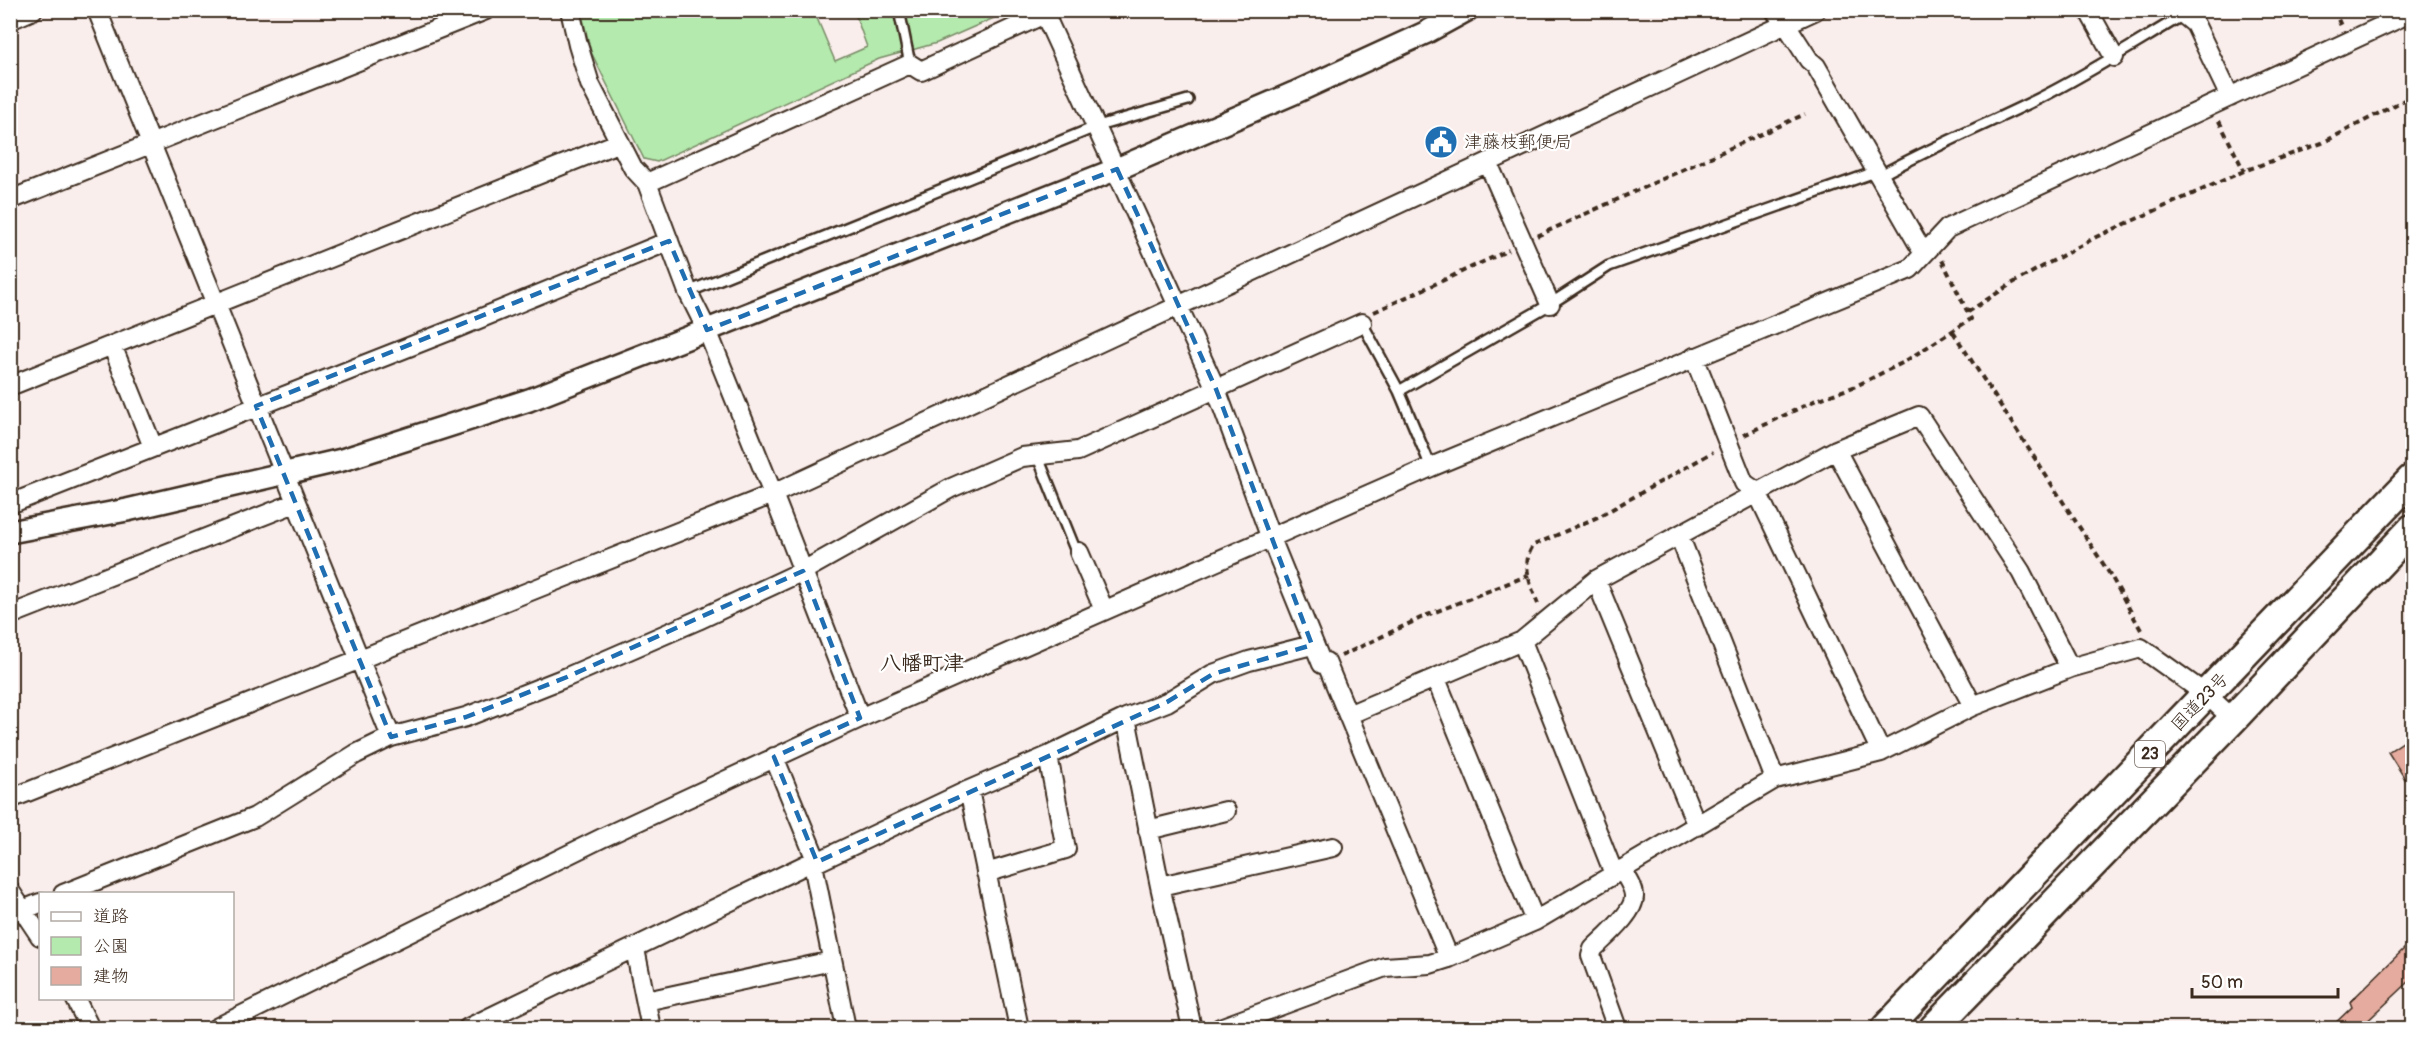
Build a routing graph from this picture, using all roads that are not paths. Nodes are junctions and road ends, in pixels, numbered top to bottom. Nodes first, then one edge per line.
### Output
1 (33, 10) edge
2 (97, 10) edge
3 (486, 10) edge
4 (570, 10) edge
5 (899, 10) edge
6 (1467, 10) edge
7 (1816, 10) edge
8 (2088, 10) edge
9 (2412, 12) edge
10 (1049, 13) edge
11 (2188, 13) edge
12 (1782, 18) edge
13 (10, 20) edge
14 (2114, 57) junction
15 (910, 64) junction
16 (2230, 96) junction
17 (1188, 100) dead end
18 (1098, 126) junction
19 (620, 142) junction
20 (151, 145) junction
21 (1488, 163) junction
22 (1117, 169) junction
23 (1879, 173) junction
24 (647, 183) junction
25 (10, 200) edge
26 (669, 241) junction
27 (1929, 248) junction
28 (688, 292) junction
29 (215, 304) junction
30 (1550, 304) junction
31 (1179, 306) junction
32 (1362, 323) joint
33 (707, 330) junction
34 (112, 345) junction
35 (1694, 357) junction
36 (10, 386) edge
37 (1216, 389) junction
38 (1398, 391) junction
39 (256, 406) junction
40 (153, 447) junction
41 (1836, 450) junction
42 (1037, 455) junction
43 (1431, 466) junction
44 (283, 473) junction
45 (2412, 479) edge
46 (1757, 492) junction
47 (773, 494) junction
48 (295, 503) junction
49 (10, 504) edge
50 (2412, 529) edge
51 (10, 532) edge
52 (1270, 536) junction
53 (1679, 536) junction
54 (1079, 552) joint
55 (803, 571) junction
56 (1596, 580) junction
57 (1104, 610) junction
58 (10, 615) edge
59 (1522, 641) junction
60 (1312, 645) junction
61 (360, 660) junction
62 (2070, 668) junction
63 (1436, 679) junction
64 (2207, 695) junction
65 (1973, 706) junction
66 (1348, 715) junction
67 (860, 718) junction
68 (1126, 718) junction
69 (2233, 719) junction
70 (391, 737) junction
71 (1881, 753) junction
72 (1048, 756) junction
73 (774, 757) junction
74 (1776, 779) junction
75 (969, 790) junction
76 (10, 799) edge
77 (1226, 811) dead end
78 (1696, 826) junction
79 (1148, 830) junction
80 (1333, 847) dead end
81 (815, 863) junction
82 (1618, 871) junction
83 (986, 873) junction
84 (1160, 886) junction
85 (10, 891) edge
86 (68, 892) edge
87 (39, 903) edge
88 (20, 911) junction
89 (1535, 921) junction
90 (39, 935) edge
91 (635, 949) junction
92 (1449, 958) junction
93 (832, 961) junction
94 (76, 1000) edge
95 (646, 1001) junction
96 (473, 1027) edge
97 (90, 1029) edge
98 (216, 1029) edge
99 (651, 1029) edge
100 (846, 1029) edge
101 (1019, 1029) edge
102 (1192, 1029) edge
103 (1220, 1029) edge
104 (1617, 1029) edge
105 (1886, 1029) edge
106 (1934, 1029) edge

1 - 13 street
2 - 20 street
3 - 20 street
4 - 19 street
5 - 15 lane
6 - 22 street
7 - 12 street
8 - 14 street
9 - 16 street
10 - 15 street
10 - 18 street
11 - 14 lane
11 - 16 street
12 - 21 street
12 - 23 street
14 - 23 lane
15 - 24 street
16 - 27 street
17 - 18 lane
18 - 22 street
18 - 28 lane
19 - 24 street
19 - 29 street
20 - 25 street
20 - 29 street
21 - 30 street
21 - 31 street
22 - 31 street
22 - 33 street
23 - 27 street
23 - 30 lane
24 - 26 street
26 - 28 street
26 - 39 street
27 - 35 street
28 - 33 street
29 - 34 street
29 - 39 street
30 - 38 lane
31 - 37 street
31 - 47 street
32 - 37 street
32 - 38 lane
33 - 44 street
33 - 47 street
34 - 36 street
34 - 40 street
35 - 43 street
35 - 46 street
37 - 42 street
37 - 52 street
38 - 43 lane
39 - 40 street
39 - 44 street
40 - 49 street
41 - 46 street
41 - 62 street
41 - 65 street
42 - 54 lane
42 - 55 street
43 - 52 street
44 - 48 street
44 - 51 street
45 - 64 highway, 国道23号 / 23
46 - 53 street
46 - 71 street
47 - 55 street
47 - 61 street
48 - 58 street
48 - 61 street
50 - 69 highway, 国道23号 / 23
52 - 57 street
52 - 60 street
53 - 56 street
53 - 74 street
54 - 57 street
55 - 67 street
55 - 70 street
56 - 59 street
56 - 78 street
57 - 67 street
59 - 63 street
59 - 82 street
60 - 66 street
60 - 68 street
61 - 70 street
61 - 76 street
62 - 64 street
62 - 65 street
63 - 66 street
63 - 89 street
64 - 69 street
64 - 105 highway, 国道23号 / 23
65 - 71 street
66 - 92 street
67 - 73 street
68 - 72 street
68 - 79 street
69 - 106 highway, 国道23号 / 23
70 - 86 street
71 - 74 street
72 - 75 street
72 - 83 street
73 - 81 street
73 - 98 street
74 - 78 street
75 - 81 street
75 - 83 street
77 - 79 street
78 - 82 street
79 - 84 street
80 - 84 street
81 - 91 street
81 - 93 street
82 - 89 street
82 - 104 street
83 - 101 street
84 - 102 street
85 - 88 street
87 - 88 street
88 - 90 street
89 - 92 street
91 - 95 street
91 - 96 street
92 - 103 street
93 - 95 street
93 - 100 street
94 - 97 street
95 - 99 street

